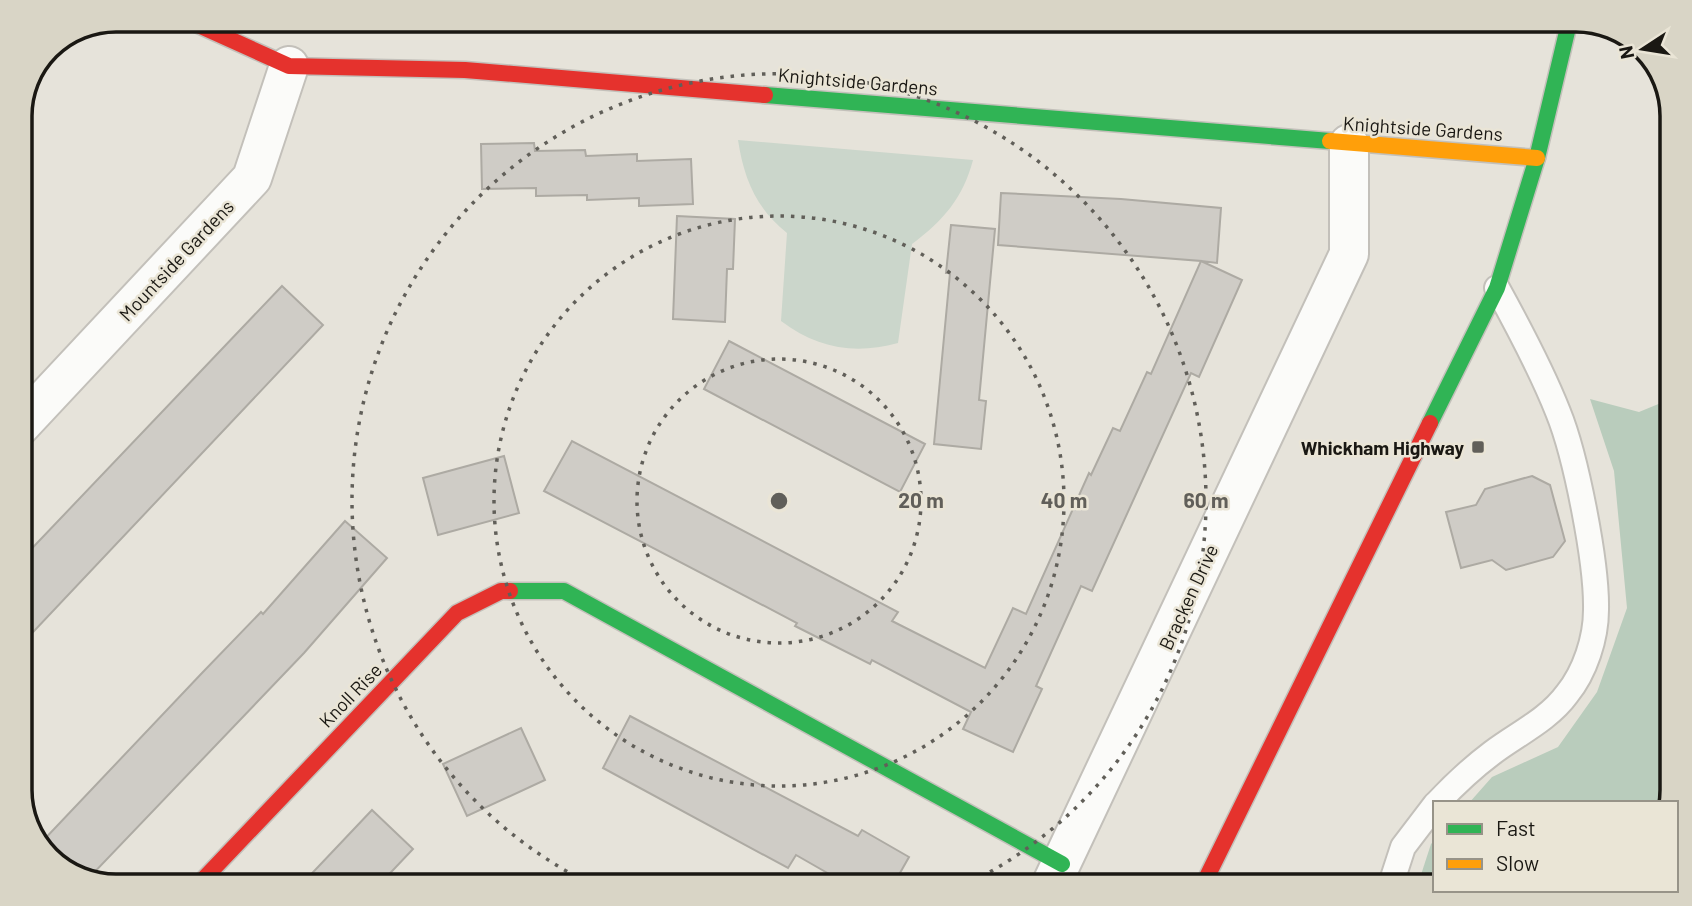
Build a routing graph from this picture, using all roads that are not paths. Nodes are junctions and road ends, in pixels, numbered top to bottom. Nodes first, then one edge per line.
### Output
1 (214, 32) edge
2 (1567, 32) edge
3 (289, 66) junction
4 (1349, 144) junction
5 (1536, 158) junction
6 (1497, 288) junction
7 (32, 413) edge
8 (1439, 801) edge
9 (1433, 808) edge
10 (208, 874) edge
11 (1053, 874) edge
12 (1057, 874) edge
13 (1208, 874) edge
14 (1394, 874) edge

1 - 3 street, Knightside Gardens
2 - 5 street
3 - 4 street, Knightside Gardens
3 - 7 street, Mountside Gardens
4 - 5 street, Knightside Gardens
4 - 12 street, Bracken Drive
5 - 6 street
6 - 8 lane
6 - 13 street
9 - 14 lane
10 - 11 street, Knoll Rise

